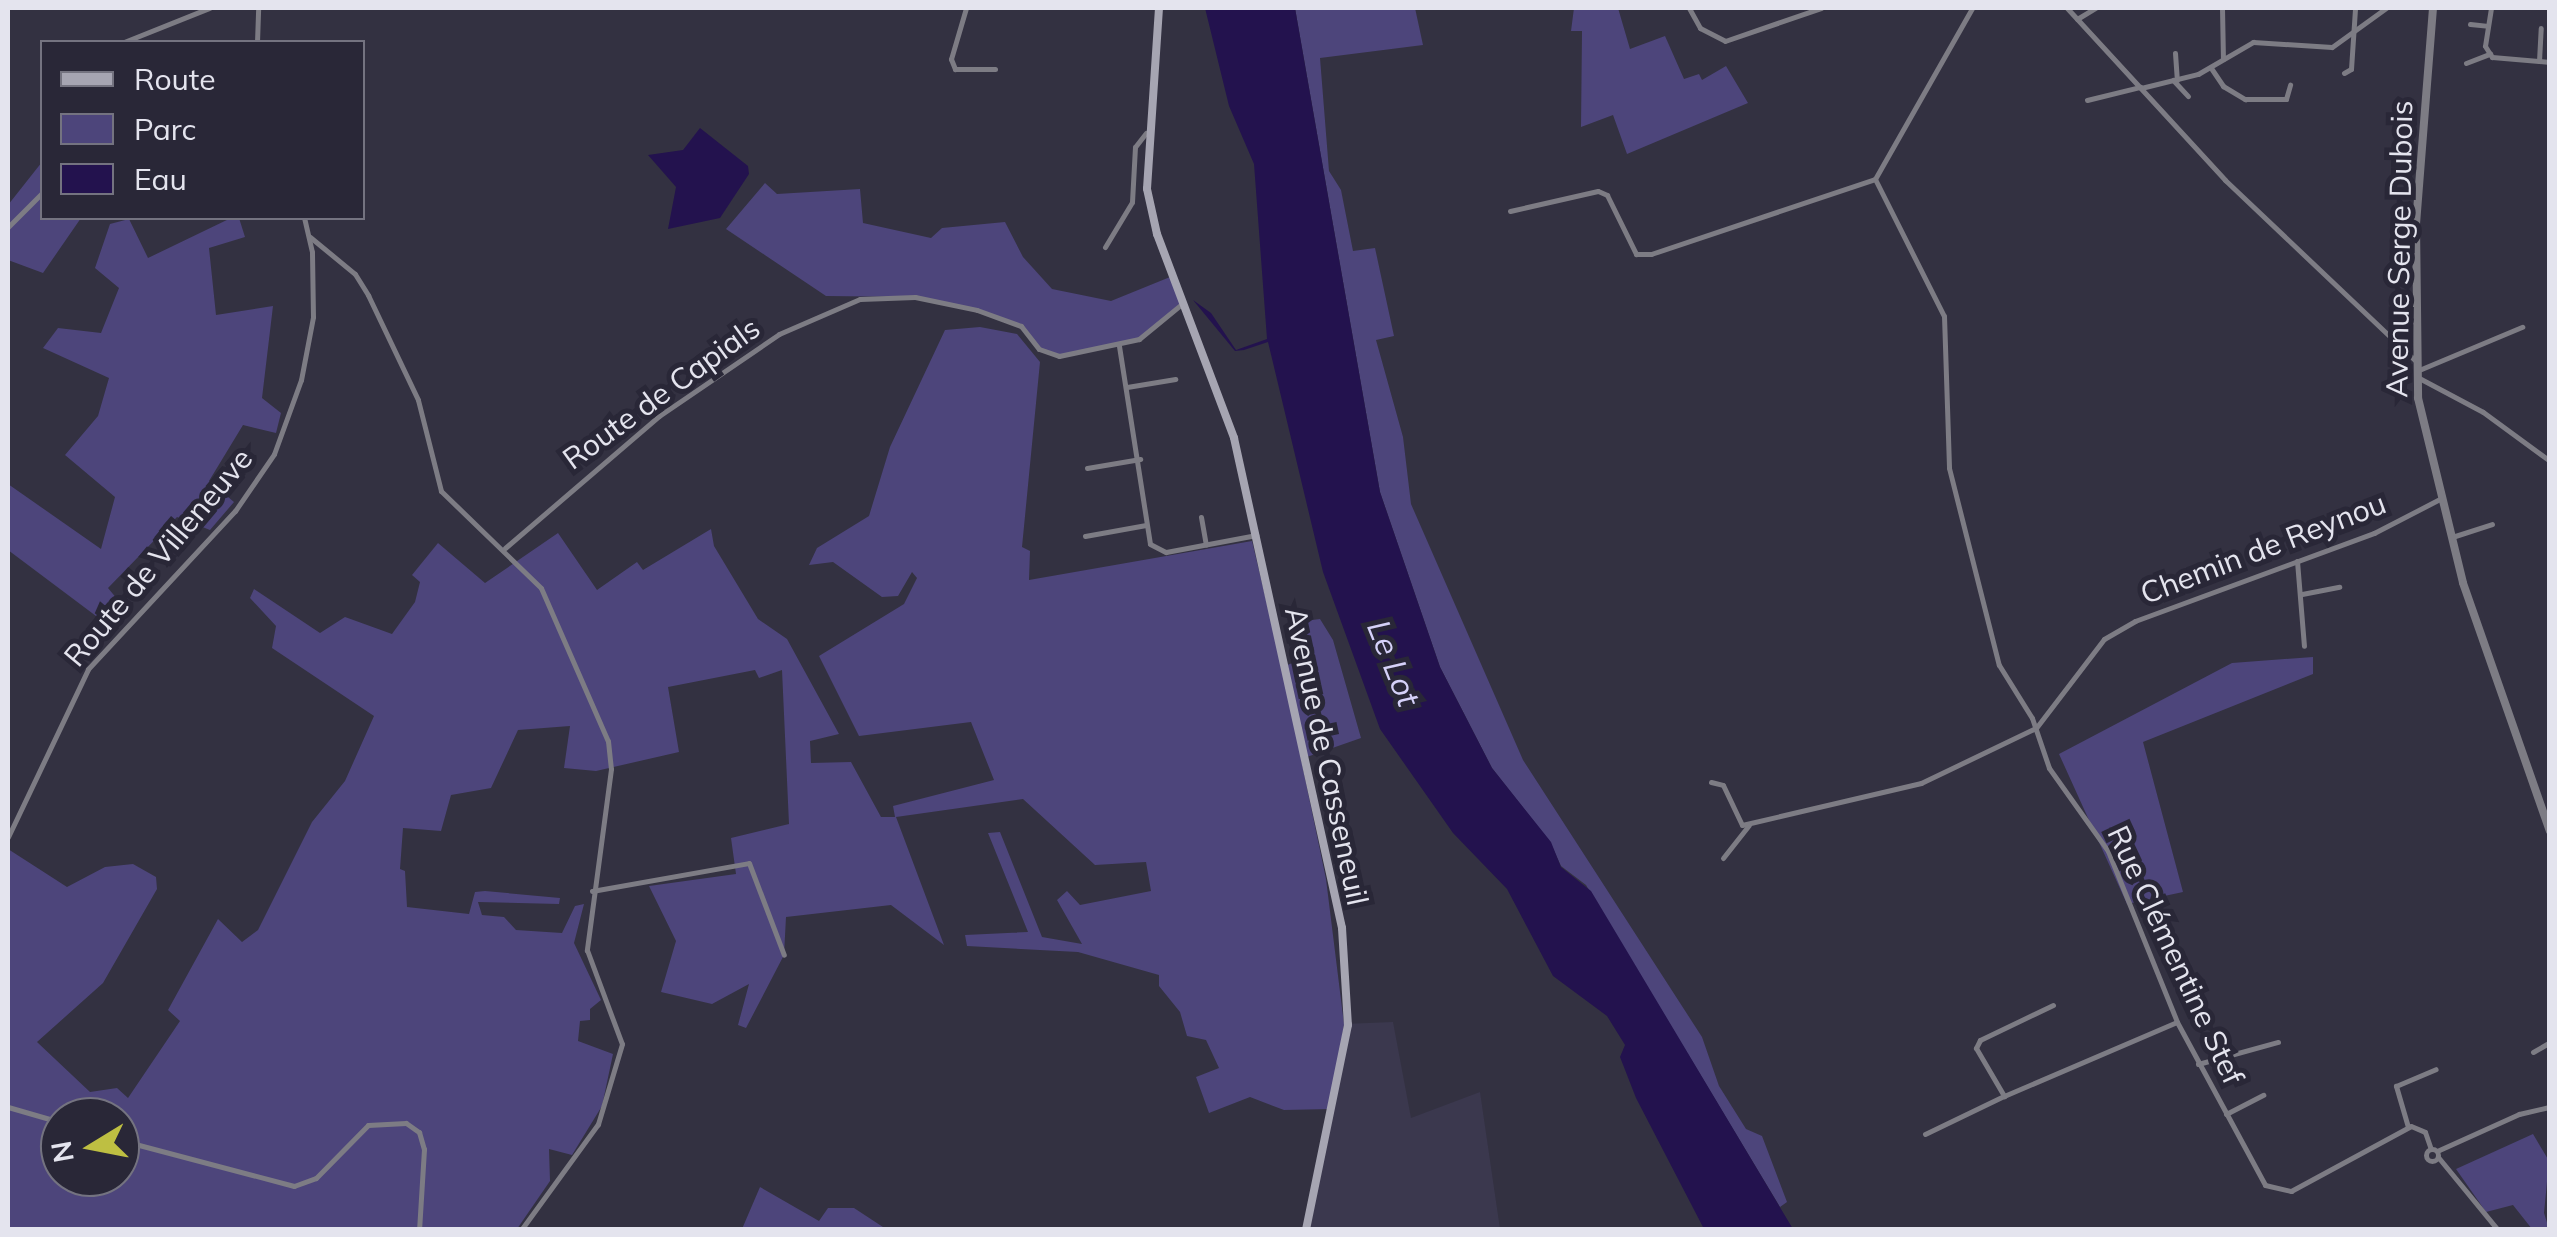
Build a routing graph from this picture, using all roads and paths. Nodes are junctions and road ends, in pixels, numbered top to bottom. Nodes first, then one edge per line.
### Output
1 (208, 8) edge
2 (258, 8) edge
3 (966, 8) edge
4 (1159, 8) edge
5 (1689, 8) edge
6 (1821, 8) edge
7 (1972, 8) edge
8 (2067, 8) edge
9 (2095, 8) edge
10 (2222, 8) edge
11 (2355, 8) edge
12 (2386, 8) edge
13 (2434, 8) edge
14 (2492, 8) edge
15 (2077, 19) junction
16 (2470, 24) dead end
17 (2488, 26) junction
18 (2541, 28) dead end
19 (2357, 34) junction
20 (129, 40) edge
21 (257, 40) edge
22 (2175, 53) dead end
23 (2490, 54) junction
24 (2223, 60) junction
25 (2539, 62) junction
26 (2550, 62) edge
27 (2466, 63) dead end
28 (2211, 68) junction
29 (995, 69) dead end
30 (2344, 72) dead end
31 (2175, 80) junction
32 (2290, 85) dead end
33 (2140, 88) junction
34 (2188, 96) dead end
35 (2088, 100) dead end
36 (1146, 133) junction
37 (1874, 179) junction
38 (40, 194) edge
39 (1510, 211) dead end
40 (305, 220) edge
41 (8, 227) edge
42 (310, 237) junction
43 (1105, 247) dead end
44 (1185, 301) junction
45 (2522, 327) dead end
46 (1119, 346) junction
47 (2416, 360) junction
48 (2416, 375) junction
49 (1175, 379) dead end
50 (1127, 387) junction
51 (1140, 459) junction
52 (2550, 462) edge
53 (1087, 468) dead end
54 (2440, 499) junction
55 (1201, 517) dead end
56 (2492, 524) dead end
57 (1146, 525) junction
58 (1256, 535) junction
59 (1085, 536) dead end
60 (2450, 538) junction
61 (1206, 544) junction
62 (506, 548) junction
63 (2297, 560) junction
64 (2339, 587) dead end
65 (2302, 594) junction
66 (2304, 646) dead end
67 (2036, 728) junction
68 (1711, 782) dead end
69 (1749, 825) junction
70 (2550, 831) edge
71 (8, 837) edge
72 (1724, 858) dead end
73 (592, 891) junction
74 (784, 955) dead end
75 (2053, 1006) dead end
76 (2177, 1022) junction
77 (2278, 1042) dead end
78 (2550, 1042) edge
79 (2534, 1052) dead end
80 (2198, 1064) junction
81 (2436, 1070) dead end
82 (2263, 1095) dead end
83 (2004, 1096) junction
84 (8, 1107) edge
85 (2550, 1108) edge
86 (2226, 1114) junction
87 (40, 1116) edge
88 (2408, 1127) junction
89 (1926, 1134) dead end
90 (140, 1145) edge
91 (2435, 1153) junction
92 (419, 1230) edge
93 (521, 1230) edge
94 (1306, 1230) edge
95 (2498, 1230) edge

1 - 20 street
2 - 21 street
3 - 29 street
4 - 36 main road, Avenue de Casseneuil
5 - 6 street
7 - 37 street
8 - 15 street
9 - 15 street
10 - 24 street
11 - 19 street
12 - 19 street
13 - 47 street, Avenue Serge Dubois
14 - 17 street
15 - 33 street
16 - 17 street
17 - 23 street
18 - 25 street
19 - 24 street
19 - 30 street
22 - 31 street
23 - 25 street
23 - 27 street
24 - 28 street
25 - 26 street
28 - 31 street
28 - 32 street
31 - 33 street
31 - 34 street
33 - 35 street
33 - 47 street
36 - 43 street
36 - 44 main road, Avenue de Casseneuil
37 - 39 street
37 - 67 street, Rue Clémentine Stef
38 - 41 street
40 - 42 street, Route de Villeneuve
42 - 62 street
42 - 71 street, Route de Villeneuve
44 - 46 street, Route de Capials
44 - 58 main road, Avenue de Casseneuil
45 - 48 street
46 - 50 street
46 - 62 street, Route de Capials
47 - 48 street, Avenue Serge Dubois
48 - 52 street
48 - 54 street, Avenue Serge Dubois
49 - 50 street
50 - 51 street
51 - 53 street
51 - 57 street
54 - 60 street, Avenue Serge Dubois
54 - 63 street, Chemin de Reynou
55 - 61 street
56 - 60 street
57 - 59 street
57 - 61 street
58 - 61 street
58 - 94 main road, Avenue de Casseneuil
60 - 70 street, Avenue Serge Dubois
62 - 73 street
63 - 65 street
63 - 67 street, Chemin de Reynou
64 - 65 street
65 - 66 street
67 - 69 street, Chemin de Reynou
67 - 76 street, Rue Clémentine Stef
68 - 69 street
69 - 72 street
73 - 74 street
73 - 93 street
75 - 83 street
76 - 80 street, Rue Clémentine Stef
76 - 83 street
77 - 80 street
78 - 79 street
80 - 86 street, Rue Clémentine Stef
81 - 88 street
82 - 86 street
83 - 89 street
84 - 87 street
85 - 91 street
86 - 88 street, Rue Clémentine Stef
88 - 91 street
90 - 92 street
91 - 95 street

